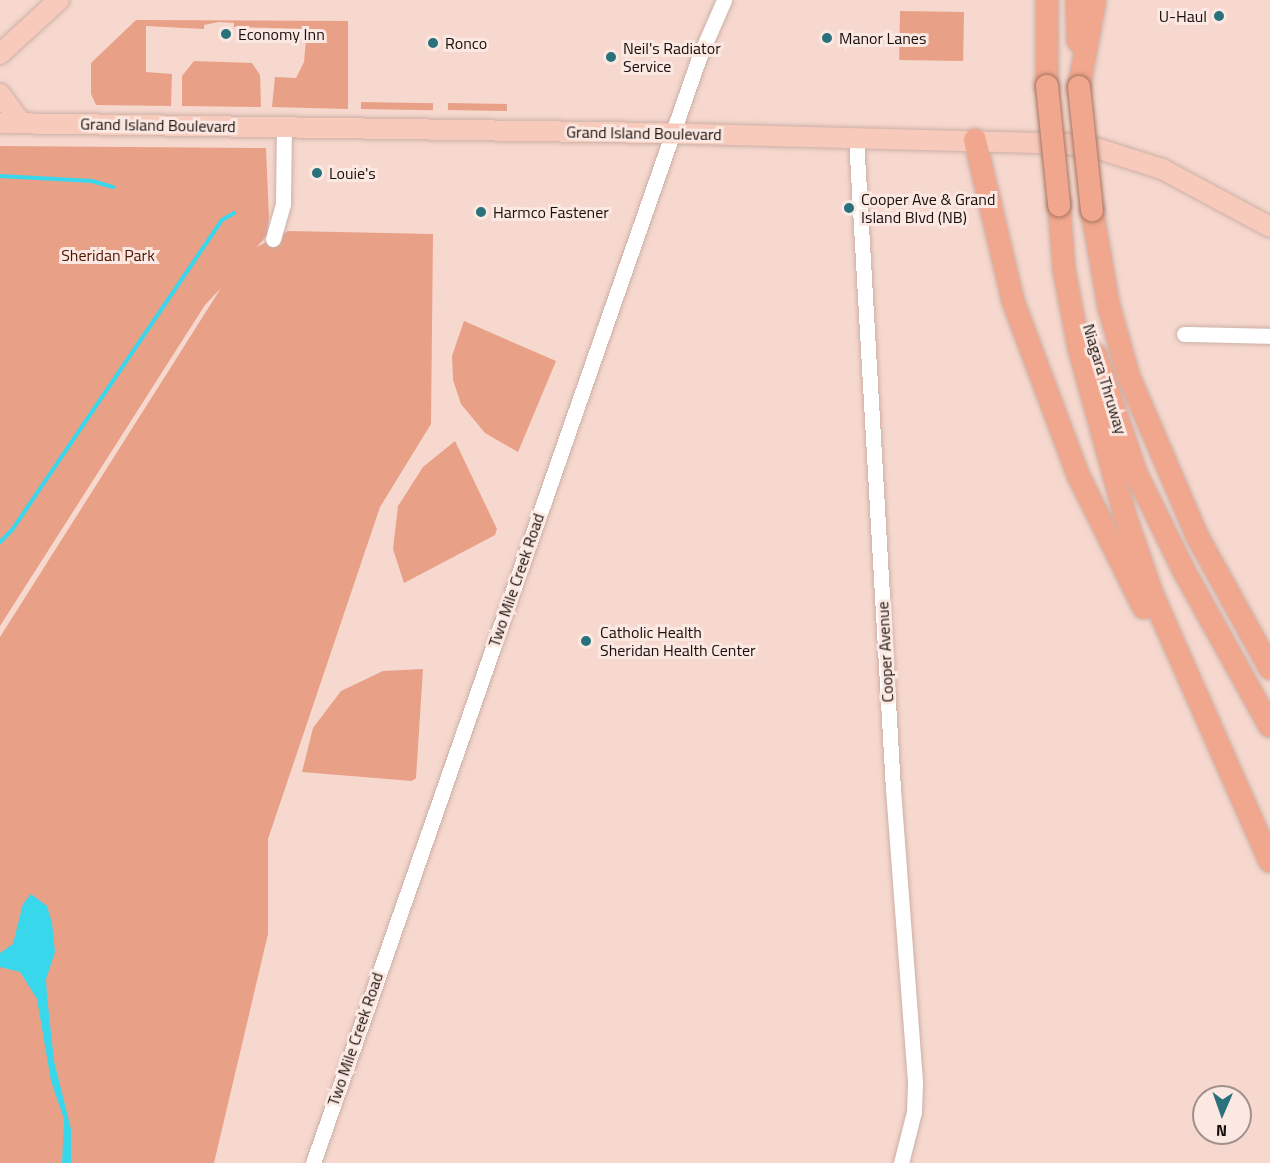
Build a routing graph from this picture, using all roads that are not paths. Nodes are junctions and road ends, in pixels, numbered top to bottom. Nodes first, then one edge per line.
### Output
1 (59, 0) edge
2 (724, 0) edge
3 (1047, 0) edge
4 (1077, 0) edge
5 (1095, 0) edge
6 (1, 57) edge
7 (1079, 87) junction
8 (0, 94) edge
9 (0, 123) edge
10 (21, 123) junction
11 (284, 126) junction
12 (674, 133) junction
13 (856, 138) junction
14 (975, 140) junction
15 (1059, 205) junction
16 (1270, 227) edge
17 (273, 239) dead end
18 (1184, 334) dead end
19 (1270, 336) edge
20 (1243, 619) junction
21 (1270, 659) edge
22 (1270, 668) edge
23 (1270, 726) edge
24 (1210, 731) junction
25 (1270, 861) edge
26 (313, 1163) edge
27 (901, 1163) edge

1 - 6 main road
2 - 12 street, Two Mile Creek Road
3 - 15 highway, Niagara Thruway, bridge
4 - 7 highway, Niagara Thruway
5 - 7 highway
7 - 20 highway, Niagara Thruway, bridge
8 - 10 main road
9 - 10 main road, Grand Island Boulevard
10 - 11 main road, Grand Island Boulevard
11 - 12 main road, Grand Island Boulevard
11 - 17 street
12 - 13 main road, Grand Island Boulevard
12 - 26 street, Two Mile Creek Road
13 - 14 main road, Grand Island Boulevard
13 - 27 street, Cooper Avenue
14 - 16 main road, Grand Island Boulevard
14 - 24 highway
15 - 23 highway, Niagara Thruway
15 - 24 highway
18 - 19 street
20 - 21 highway
20 - 22 highway, Niagara Thruway
24 - 25 highway

